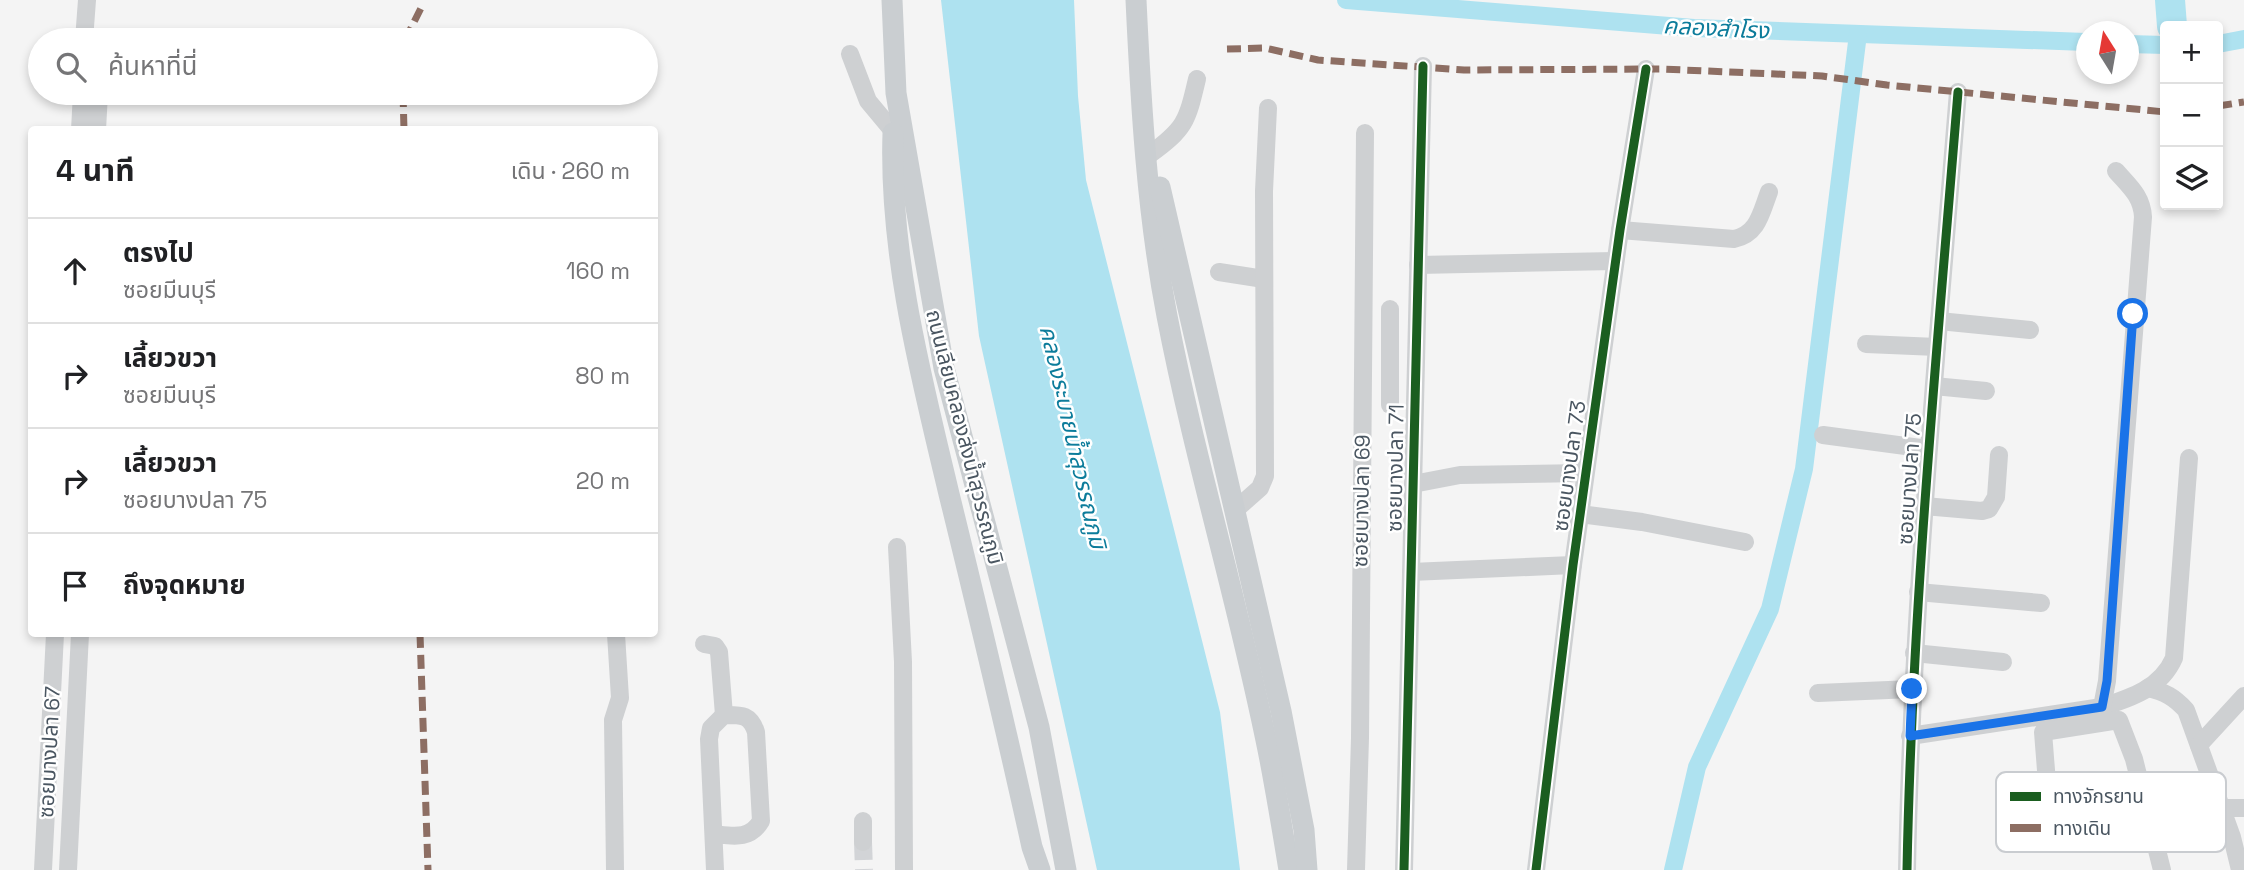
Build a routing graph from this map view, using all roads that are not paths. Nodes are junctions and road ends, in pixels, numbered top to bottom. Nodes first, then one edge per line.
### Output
1 (86, 0) edge
2 (892, 0) edge
3 (1136, 0) edge
4 (85, 28) edge
5 (850, 54) dead end
6 (1423, 66) dead end
7 (1646, 69) dead end
8 (1197, 79) dead end
9 (1958, 92) dead end
10 (897, 98) junction
11 (81, 105) edge
12 (98, 105) edge
13 (1268, 108) dead end
14 (80, 126) edge
15 (97, 126) edge
16 (893, 131) junction
17 (1365, 133) dead end
18 (1144, 135) junction
19 (2116, 171) dead end
20 (1769, 192) dead end
21 (1620, 230) junction
22 (1615, 261) junction
23 (1418, 265) junction
24 (1219, 272) dead end
25 (1264, 279) junction
26 (1390, 309) dead end
27 (1939, 321) junction
28 (2030, 330) dead end
29 (1866, 344) dead end
30 (1937, 347) junction
31 (1362, 360) junction
32 (1390, 362) junction
33 (1415, 362) junction
34 (1934, 386) junction
35 (1986, 391) dead end
36 (1390, 405) dead end
37 (1823, 435) dead end
38 (1928, 449) junction
39 (1999, 455) dead end
40 (2189, 458) dead end
41 (1585, 473) junction
42 (1413, 484) junction
43 (1924, 506) junction
44 (1234, 511) junction
45 (1580, 514) junction
46 (1745, 542) dead end
47 (897, 547) dead end
48 (1573, 565) junction
49 (1411, 572) junction
50 (1918, 592) junction
51 (2041, 603) dead end
52 (55, 637) edge
53 (80, 637) edge
54 (616, 637) edge
55 (704, 644) dead end
56 (1914, 653) junction
57 (2003, 662) dead end
58 (2148, 688) junction
59 (1912, 689) junction
60 (1818, 693) dead end
61 (2244, 696) edge
62 (2102, 707) junction
63 (724, 715) junction
64 (1910, 736) junction
65 (2199, 745) junction
66 (2046, 772) edge
67 (2137, 772) edge
68 (2209, 772) edge
69 (2226, 808) edge
70 (2244, 808) edge
71 (863, 821) dead end
72 (2226, 822) edge
73 (713, 834) junction
74 (863, 842) tunnel mouth
75 (2157, 852) edge
76 (43, 870) edge
77 (68, 870) edge
78 (615, 870) edge
79 (715, 870) edge
80 (904, 870) edge
81 (1040, 870) edge
82 (1066, 870) edge
83 (1289, 870) edge
84 (1307, 870) edge
85 (1356, 870) edge
86 (1405, 870) edge
87 (1536, 870) edge
88 (1907, 870) edge
89 (2162, 870) edge
90 (2240, 870) edge

1 - 4 street
2 - 10 main road, ถนนเลียบคลองส่งน้ำสุวรรณภูมิ
3 - 18 main road
5 - 16 street
6 - 23 street, ซอยบางปลา 71
7 - 21 street, ซอยบางปลา 73
8 - 18 street
9 - 27 street, ซอยบางปลา 75
10 - 16 main road
10 - 82 main road, ถนนเลียบคลองส่งน้ำสุวรรณภูมิ
11 - 14 street
12 - 15 street
13 - 25 street
16 - 81 main road
17 - 31 street, ซอยบางปลา 69
18 - 44 main road
18 - 83 main road
19 - 62 street
20 - 21 street
21 - 22 street, ซอยบางปลา 73
22 - 23 street
22 - 41 street, ซอยบางปลา 73
23 - 33 street, ซอยบางปลา 71
24 - 25 street
25 - 44 street
26 - 32 street
27 - 28 street
27 - 30 street, ซอยบางปลา 75
29 - 30 street
30 - 34 street, ซอยบางปลา 75
31 - 32 street
31 - 85 street, ซอยบางปลา 69
32 - 33 street
32 - 36 street
33 - 42 street, ซอยบางปลา 71
34 - 35 street
34 - 38 street, ซอยบางปลา 75
37 - 38 street
38 - 43 street, ซอยบางปลา 75
39 - 43 street
40 - 58 street
41 - 42 street
41 - 45 street, ซอยบางปลา 73
42 - 49 street, ซอยบางปลา 71
43 - 50 street, ซอยบางปลา 75
44 - 84 main road
45 - 46 street
45 - 48 street, ซอยบางปลา 73
47 - 80 street
48 - 49 street
48 - 87 street, ซอยบางปลา 73
49 - 86 street, ซอยบางปลา 71
50 - 51 street
50 - 56 street, ซอยบางปลา 75
52 - 76 street, ซอยบางปลา 67
53 - 77 street
54 - 78 street
55 - 63 street
56 - 57 street
56 - 59 street, ซอยบางปลา 75
58 - 62 street
58 - 65 street
59 - 60 street
59 - 64 street, ซอยบางปลา 75
61 - 65 street
62 - 64 street
63 - 73 street
63 - 73 street
64 - 88 street, ซอยบางปลา 75
65 - 68 street
66 - 67 street
69 - 70 street
71 - 74 street
72 - 90 street
73 - 79 street
75 - 89 street

